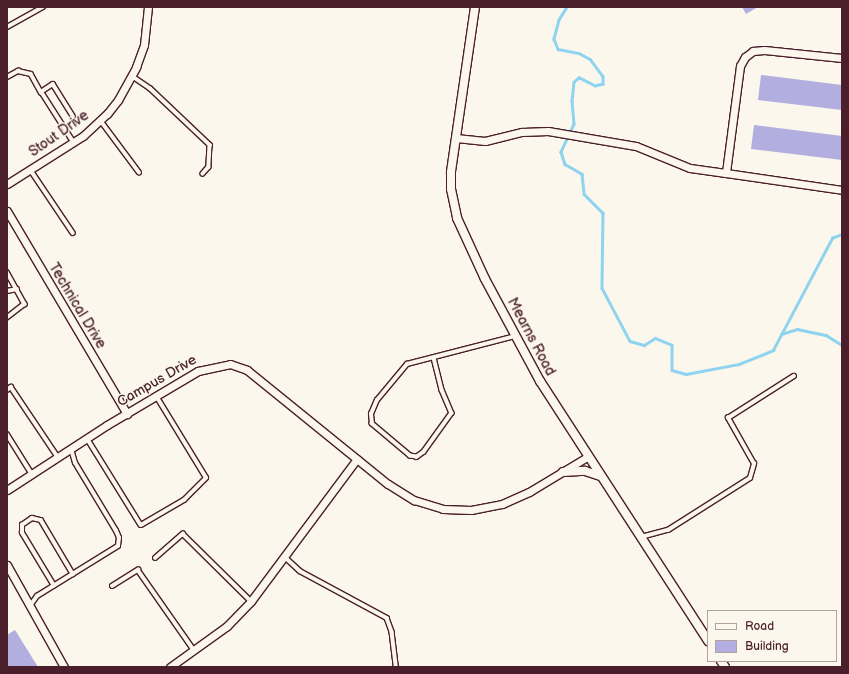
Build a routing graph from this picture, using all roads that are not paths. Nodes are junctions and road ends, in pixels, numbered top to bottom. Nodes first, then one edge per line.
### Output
1 (43, 7) edge
2 (148, 7) edge
3 (475, 7) edge
4 (7, 27) edge
5 (842, 58) edge
6 (132, 76) junction
7 (7, 77) edge
8 (41, 92) junction
9 (73, 116) dead end
10 (101, 121) junction
11 (456, 138) junction
12 (73, 142) junction
13 (30, 169) junction
14 (139, 172) dead end
15 (726, 173) junction
16 (203, 174) dead end
17 (7, 184) edge
18 (842, 190) edge
19 (7, 211) edge
20 (73, 233) dead end
21 (7, 272) edge
22 (17, 289) junction
23 (7, 291) edge
24 (7, 318) edge
25 (515, 336) junction
26 (434, 358) junction
27 (794, 376) dead end
28 (7, 390) edge
29 (156, 396) junction
30 (127, 414) junction
31 (7, 434) edge
32 (87, 438) junction
33 (71, 449) junction
34 (58, 457) junction
35 (587, 457) junction
36 (357, 459) junction
37 (563, 472) junction
38 (32, 474) junction
39 (600, 476) junction
40 (7, 490) edge
41 (640, 537) junction
42 (284, 556) junction
43 (155, 558) dead end
44 (7, 565) edge
45 (73, 574) junction
46 (54, 586) junction
47 (112, 586) dead end
48 (251, 601) junction
49 (30, 606) junction
50 (707, 639) edge
51 (194, 650) junction
52 (64, 667) edge
53 (170, 667) edge
54 (396, 667) edge

1 - 4 lane
2 - 6 street, Stout Drive
3 - 11 street, Mearns Road
5 - 15 street
6 - 10 street, Stout Drive
6 - 16 lane
7 - 8 lane
8 - 9 lane
8 - 12 lane
10 - 12 street, Stout Drive
10 - 14 lane
11 - 15 street
11 - 25 street, Mearns Road
12 - 13 street, Stout Drive
13 - 17 street, Stout Drive
13 - 20 lane
15 - 18 street
19 - 30 street, Technical Drive
21 - 22 lane
22 - 23 lane
22 - 24 lane
25 - 26 lane
25 - 35 street, Mearns Road
26 - 26 lane
27 - 41 lane
28 - 34 lane
29 - 30 street, Campus Drive
29 - 32 lane
29 - 36 street, Campus Drive
30 - 32 street, Campus Drive
31 - 38 lane
32 - 33 street, Campus Drive
33 - 34 street, Campus Drive
33 - 45 lane
34 - 38 street, Campus Drive
35 - 37 street, Campus Drive
35 - 39 street, Mearns Road
36 - 37 street, Campus Drive
36 - 42 street
37 - 39 street
38 - 40 street, Campus Drive
39 - 41 street, Mearns Road
41 - 50 street, Mearns Road
42 - 48 street
42 - 54 lane
43 - 48 lane
44 - 49 street
45 - 46 lane
45 - 46 lane
46 - 49 lane
47 - 51 lane
48 - 51 street
49 - 52 street
51 - 53 street

